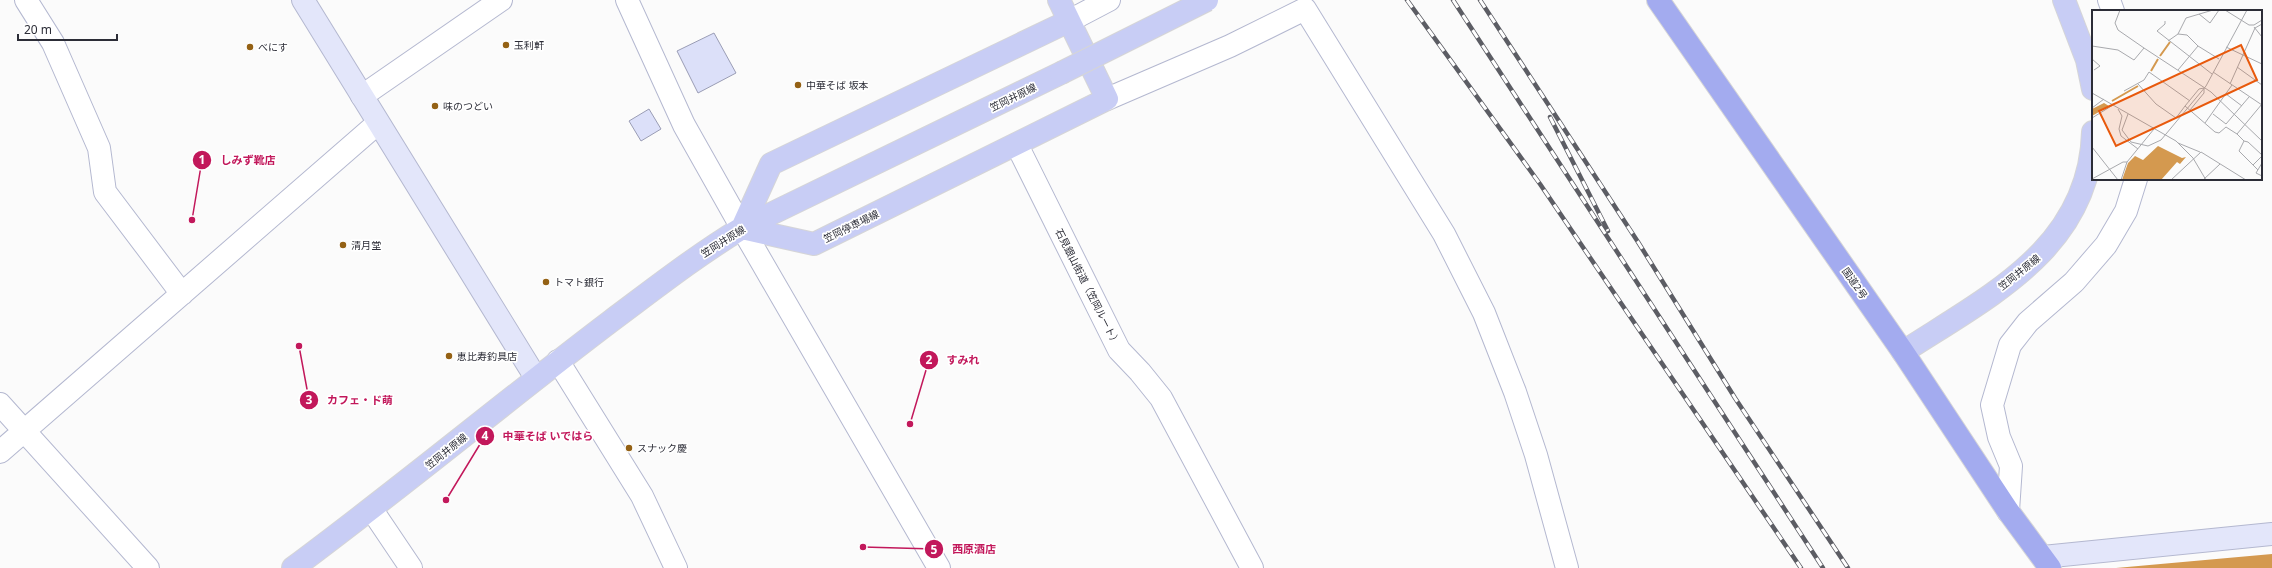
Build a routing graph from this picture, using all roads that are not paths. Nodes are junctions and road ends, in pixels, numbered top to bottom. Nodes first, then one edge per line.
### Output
1 (26, 0) edge
2 (303, 0) edge
3 (627, 0) edge
4 (1059, 0) edge
5 (1109, 0) edge
6 (1207, 0) edge
7 (1658, 0) edge
8 (2064, 0) edge
9 (2109, 0) edge
10 (492, 2) edge
11 (2113, 10) edge
12 (1069, 21) junction
13 (2092, 84) edge
14 (362, 96) junction
15 (1107, 99) junction
16 (378, 123) junction
17 (1017, 145) junction
18 (2092, 150) edge
19 (2136, 180) edge
20 (742, 228) junction
21 (182, 294) junction
22 (1903, 352) junction
23 (558, 361) junction
24 (536, 378) junction
25 (0, 404) edge
26 (25, 430) junction
27 (0, 452) edge
28 (372, 510) junction
29 (2008, 511) junction
30 (2272, 534) edge
31 (2046, 562) edge
32 (148, 568) edge
33 (293, 568) edge
34 (411, 568) edge
35 (676, 568) edge
36 (939, 568) edge
37 (1252, 568) edge
38 (1567, 568) edge

1 - 21 street
2 - 14 street
3 - 20 street
4 - 12 main road
5 - 12 street
6 - 20 main road, 笠岡井原線, bridge
7 - 22 highway, 国道2号
8 - 13 main road
9 - 11 street
10 - 14 street
12 - 15 main road
12 - 20 main road
14 - 16 street
15 - 17 main road, 笠岡停車場線
15 - 38 street
16 - 21 street
16 - 24 street
17 - 20 main road, 笠岡停車場線
17 - 37 street, 石見銀山街道（笠岡ルート）
18 - 22 main road, 笠岡井原線
19 - 29 street
20 - 23 main road, 笠岡井原線
20 - 36 street
21 - 26 street
22 - 29 highway, 国道2号
23 - 24 main road, 笠岡井原線
23 - 35 street
24 - 28 main road, 笠岡井原線
25 - 26 street
26 - 27 street
26 - 32 street
28 - 33 main road, 笠岡井原線
28 - 34 street
29 - 31 highway, 国道2号
30 - 31 street

